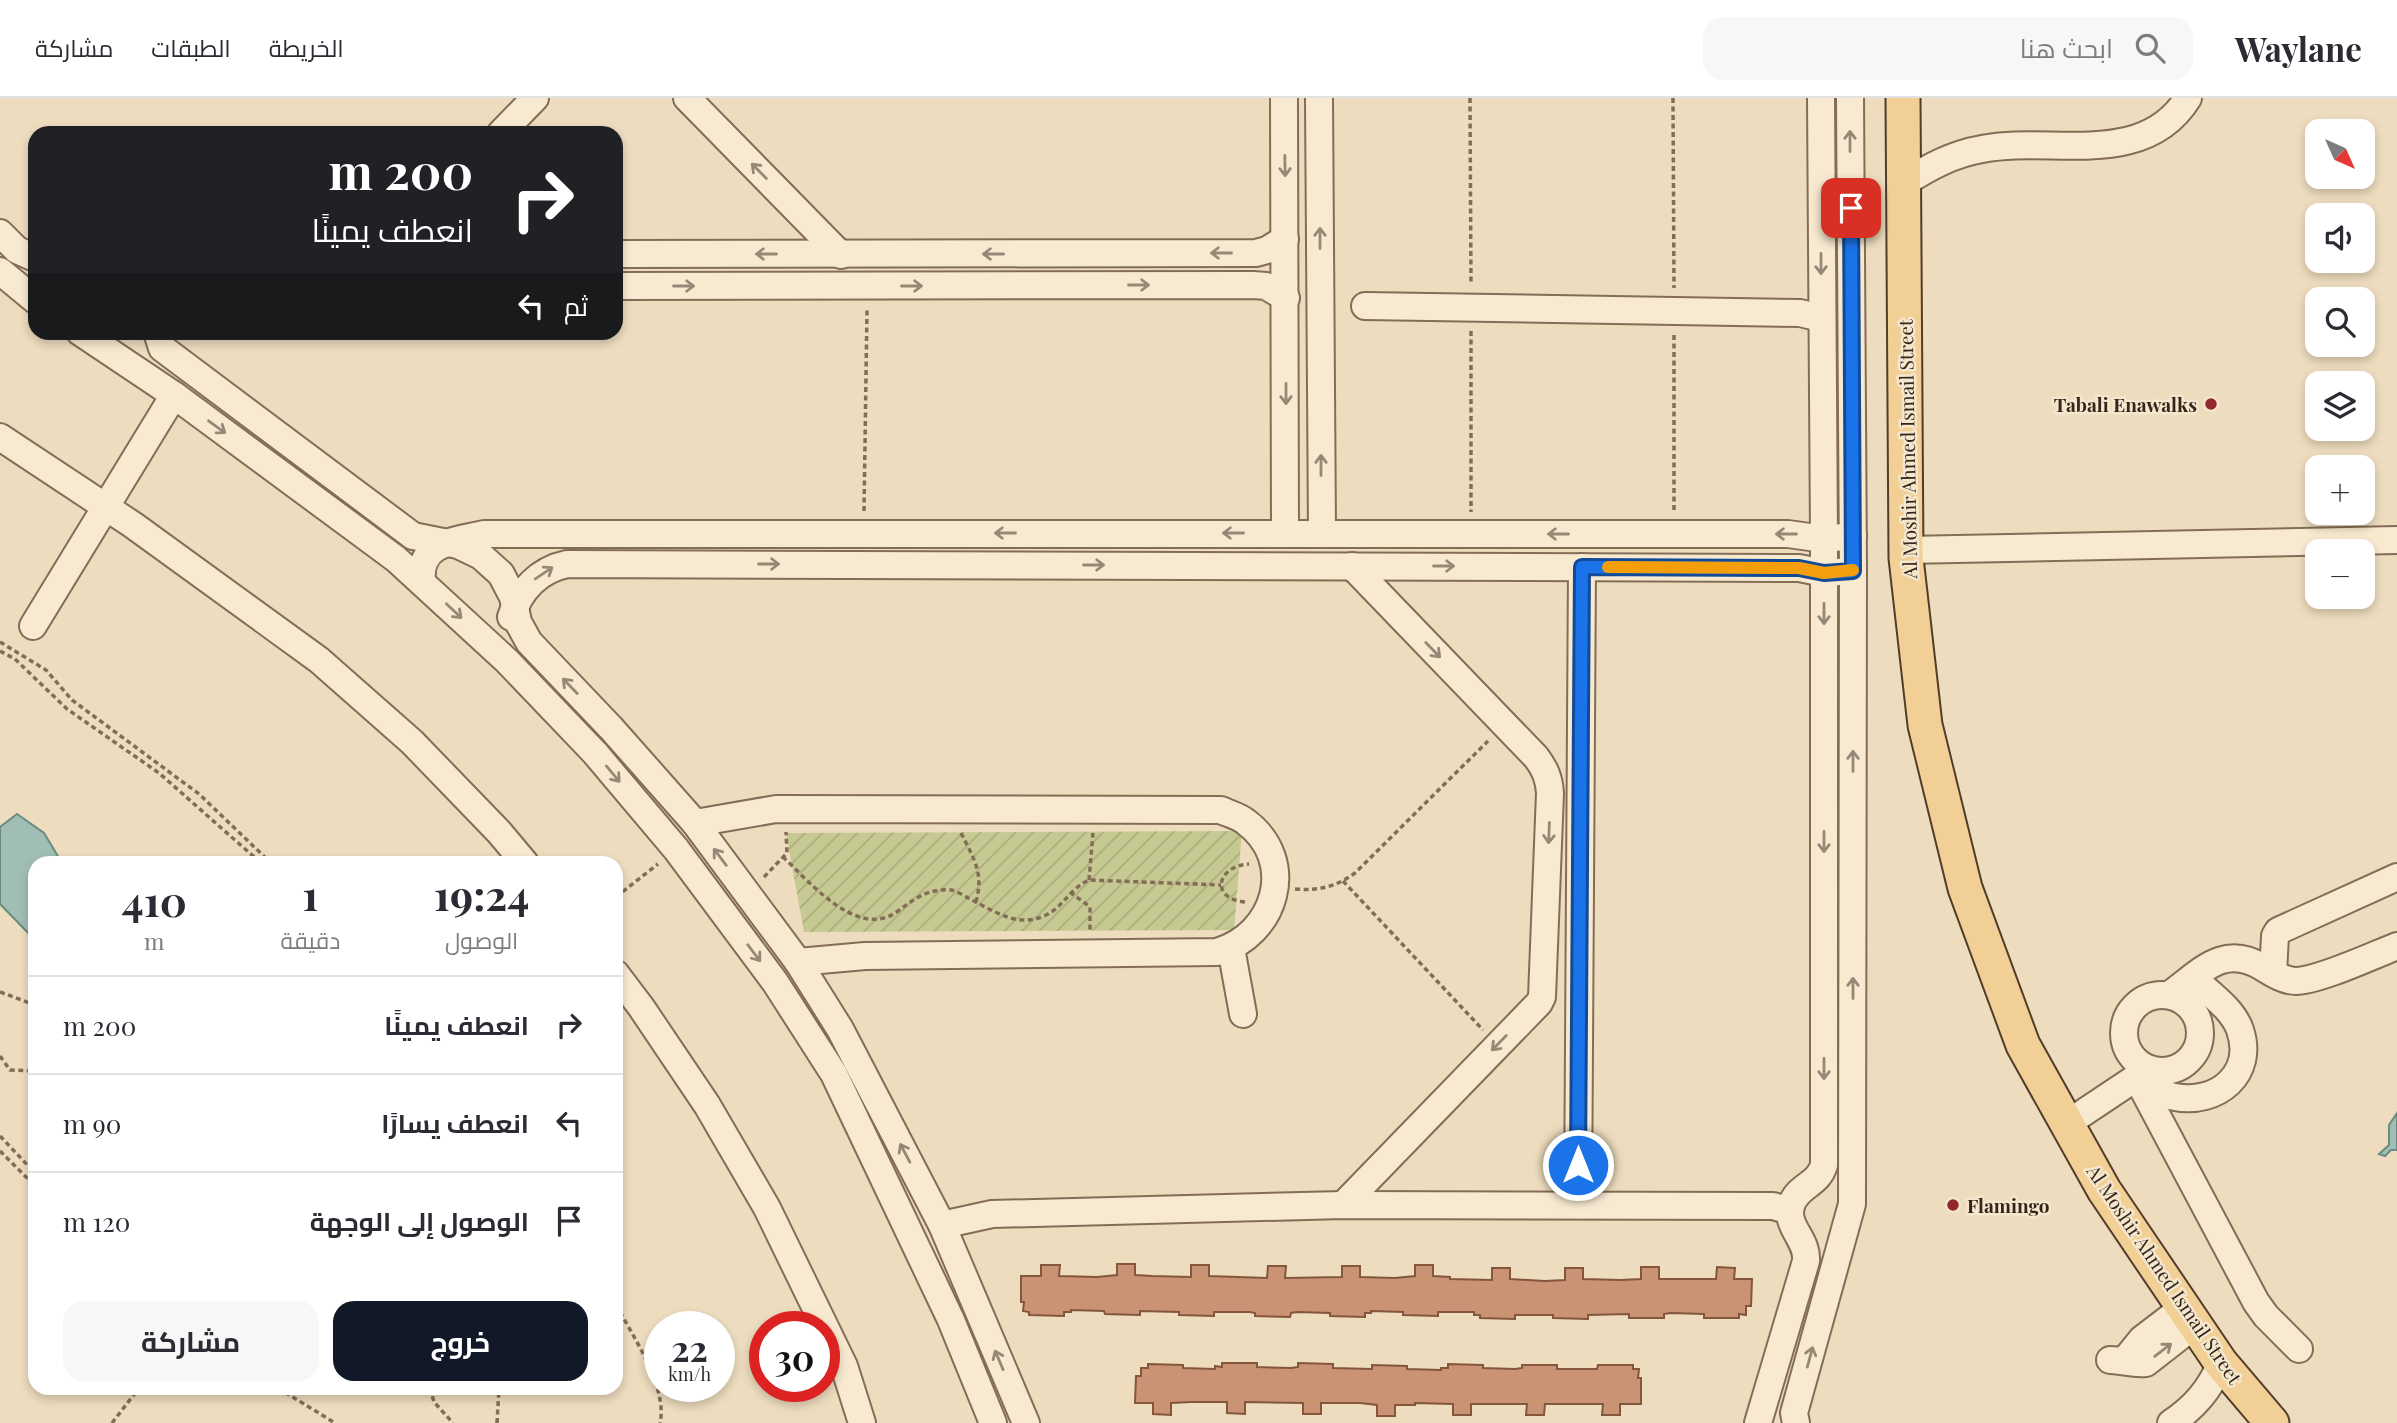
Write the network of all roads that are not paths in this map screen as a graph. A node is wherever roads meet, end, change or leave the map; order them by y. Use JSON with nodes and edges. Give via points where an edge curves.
{"nodes":[{"id":1,"x":535,"y":98,"type":"edge"},
{"id":2,"x":687,"y":98,"type":"edge"},
{"id":3,"x":1284,"y":98,"type":"edge"},
{"id":4,"x":1318,"y":98,"type":"edge"},
{"id":5,"x":1821,"y":98,"type":"edge"},
{"id":6,"x":1850,"y":98,"type":"edge"},
{"id":7,"x":1903,"y":98,"type":"edge"},
{"id":8,"x":2188,"y":98,"type":"edge"},
{"id":9,"x":508,"y":126,"type":"edge"},
{"id":10,"x":1904,"y":183,"type":"junction"},
{"id":11,"x":0,"y":233,"type":"edge"},
{"id":12,"x":1285,"y":239,"type":"junction"},
{"id":13,"x":623,"y":254,"type":"edge"},
{"id":14,"x":28,"y":255,"type":"edge"},
{"id":15,"x":841,"y":255,"type":"junction"},
{"id":16,"x":0,"y":271,"type":"edge"},
{"id":17,"x":623,"y":286,"type":"edge"},
{"id":18,"x":28,"y":294,"type":"edge"},
{"id":19,"x":1286,"y":298,"type":"junction"},
{"id":20,"x":1365,"y":306,"type":"dead end"},
{"id":21,"x":1821,"y":318,"type":"junction"},
{"id":22,"x":91,"y":340,"type":"edge"},
{"id":23,"x":148,"y":340,"type":"edge"},
{"id":24,"x":158,"y":340,"type":"edge"},
{"id":25,"x":114,"y":356,"type":"junction"},
{"id":26,"x":174,"y":395,"type":"junction"},
{"id":27,"x":0,"y":437,"type":"edge"},
{"id":28,"x":105,"y":507,"type":"junction"},
{"id":29,"x":1285,"y":533,"type":"junction"},
{"id":30,"x":1322,"y":533,"type":"junction"},
{"id":31,"x":1403,"y":534,"type":"junction"},
{"id":32,"x":1853,"y":536,"type":"junction"},
{"id":33,"x":1824,"y":539,"type":"junction"},
{"id":34,"x":2397,"y":540,"type":"edge"},
{"id":35,"x":444,"y":543,"type":"junction"},
{"id":36,"x":1906,"y":550,"type":"junction"},
{"id":37,"x":1352,"y":566,"type":"junction"},
{"id":38,"x":1401,"y":566,"type":"junction"},
{"id":39,"x":1582,"y":567,"type":"junction"},
{"id":40,"x":1853,"y":571,"type":"junction"},
{"id":41,"x":1824,"y":573,"type":"junction"},
{"id":42,"x":422,"y":581,"type":"junction"},
{"id":43,"x":514,"y":608,"type":"junction"},
{"id":44,"x":33,"y":626,"type":"dead end"},
{"id":45,"x":483,"y":638,"type":"junction"},
{"id":46,"x":695,"y":823,"type":"junction"},
{"id":47,"x":519,"y":856,"type":"edge"},
{"id":48,"x":2397,"y":877,"type":"edge"},
{"id":49,"x":2397,"y":946,"type":"edge"},
{"id":50,"x":1231,"y":948,"type":"junction"},
{"id":51,"x":798,"y":962,"type":"junction"},
{"id":52,"x":2273,"y":973,"type":"junction"},
{"id":53,"x":2193,"y":978,"type":"junction"},
{"id":54,"x":623,"y":983,"type":"edge"},
{"id":55,"x":2169,"y":995,"type":"junction"},
{"id":56,"x":1244,"y":1014,"type":"dead end"},
{"id":57,"x":2143,"y":1073,"type":"junction"},
{"id":58,"x":2068,"y":1123,"type":"junction"},
{"id":59,"x":1816,"y":1180,"type":"junction"},
{"id":60,"x":1852,"y":1188,"type":"junction"},
{"id":61,"x":1343,"y":1205,"type":"junction"},
{"id":62,"x":1578,"y":1205,"type":"junction"},
{"id":63,"x":1790,"y":1211,"type":"junction"},
{"id":64,"x":942,"y":1225,"type":"junction"},
{"id":65,"x":1845,"y":1235,"type":"junction"},
{"id":66,"x":1802,"y":1240,"type":"junction"},
{"id":67,"x":2190,"y":1315,"type":"junction"},
{"id":68,"x":2299,"y":1349,"type":"dead end"},
{"id":69,"x":2118,"y":1360,"type":"dead end"},
{"id":70,"x":2221,"y":1363,"type":"junction"},
{"id":71,"x":862,"y":1423,"type":"edge"},
{"id":72,"x":993,"y":1423,"type":"edge"},
{"id":73,"x":1026,"y":1423,"type":"edge"},
{"id":74,"x":1758,"y":1423,"type":"edge"},
{"id":75,"x":1796,"y":1423,"type":"edge"},
{"id":76,"x":2171,"y":1423,"type":"edge"},
{"id":77,"x":2272,"y":1423,"type":"edge"}],
"edges":[{"from":1,"to":9,"type":"street"},
{"from":15,"to":2,"type":"street","one_way":true},
{"from":3,"to":12,"type":"street","one_way":true},
{"from":30,"to":4,"type":"street","one_way":true},
{"from":5,"to":21,"type":"street","one_way":true},
{"from":32,"to":6,"type":"street","one_way":true},
{"from":7,"to":10,"type":"main road","name":"Al Moshir Ahmed Ismail Street"},
{"from":8,"to":10,"type":"street","via":[[2166,123],[2140,138],[2110,144],[1985,148],[1930,166]]},
{"from":10,"to":36,"type":"main road","name":"Al Moshir Ahmed Ismail Street"},
{"from":11,"to":14,"type":"street"},
{"from":12,"to":15,"type":"street","one_way":true,"via":[[1253,253]]},
{"from":12,"to":19,"type":"street"},
{"from":15,"to":13,"type":"street","one_way":true},
{"from":16,"to":18,"type":"street"},
{"from":17,"to":19,"type":"street","one_way":true,"via":[[1253,285],[1266,286]]},
{"from":19,"to":29,"type":"street","one_way":true},
{"from":20,"to":21,"type":"street","via":[[1800,313]]},
{"from":21,"to":33,"type":"street"},
{"from":22,"to":25,"type":"street"},
{"from":23,"to":25,"type":"street","via":[[141,348]]},
{"from":24,"to":35,"type":"street","via":[[162,348],[413,536]]},
{"from":25,"to":26,"type":"street"},
{"from":26,"to":28,"type":"street"},
{"from":26,"to":42,"type":"street","one_way":true},
{"from":27,"to":28,"type":"street"},
{"from":28,"to":44,"type":"street"},
{"from":28,"to":47,"type":"street","via":[[319,660],[412,742]]},
{"from":29,"to":30,"type":"street"},
{"from":29,"to":35,"type":"street","one_way":true,"via":[[484,534]]},
{"from":30,"to":31,"type":"street"},
{"from":33,"to":31,"type":"street","one_way":true,"via":[[1799,534]]},
{"from":31,"to":38,"type":"street"},
{"from":32,"to":33,"type":"street"},
{"from":32,"to":40,"type":"street"},
{"from":33,"to":41,"type":"street"},
{"from":34,"to":36,"type":"street"},
{"from":35,"to":42,"type":"street","via":[[428,554]]},
{"from":35,"to":43,"type":"street","via":[[481,556],[500,574]]},
{"from":36,"to":58,"type":"main road","name":"Al Moshir Ahmed Ismail Street","via":[[1925,725],[1965,888],[2023,1045]]},
{"from":37,"to":38,"type":"street"},
{"from":43,"to":37,"type":"street","one_way":true,"via":[[539,575],[567,564]]},
{"from":37,"to":61,"type":"street","one_way":true,"via":[[1544,768],[1550,793],[1544,990],[1539,1003]]},
{"from":38,"to":39,"type":"street","one_way":true},
{"from":39,"to":41,"type":"street","via":[[1799,568]]},
{"from":39,"to":62,"type":"street"},
{"from":40,"to":41,"type":"street"},
{"from":60,"to":40,"type":"street","one_way":true},
{"from":41,"to":59,"type":"street","one_way":true,"via":[[1824,1163]]},
{"from":42,"to":45,"type":"street","one_way":true},
{"from":43,"to":45,"type":"street","via":[[504,628]]},
{"from":46,"to":43,"type":"street","one_way":true,"via":[[528,642]]},
{"from":45,"to":72,"type":"street","one_way":true,"via":[[595,753],[676,849],[775,982],[834,1074],[951,1320]]},
{"from":46,"to":50,"type":"street","via":[[783,809],[1221,810],[1245,821],[1263,839],[1274,884],[1256,931]]},
{"from":51,"to":46,"type":"street","one_way":true},
{"from":48,"to":52,"type":"street","via":[[2278,931]]},
{"from":49,"to":52,"type":"street","via":[[2308,980],[2290,981]]},
{"from":50,"to":51,"type":"street","via":[[1217,952],[864,956]]},
{"from":50,"to":56,"type":"street"},
{"from":64,"to":51,"type":"street","one_way":true,"via":[[840,1029]]},
{"from":52,"to":53,"type":"street","via":[[2243,957],[2228,957]]},
{"from":53,"to":55,"type":"street"},
{"from":53,"to":57,"type":"street","via":[[2240,1028],[2244,1046],[2241,1065],[2232,1081],[2217,1093],[2196,1098],[2154,1090]]},
{"from":54,"to":71,"type":"street","via":[[707,1105],[767,1208],[844,1366]]},
{"from":55,"to":57,"type":"street","via":[[2144,999],[2127,1017],[2124,1043]]},
{"from":55,"to":57,"type":"street","via":[[2189,1006],[2199,1026],[2197,1048],[2182,1065]]},
{"from":57,"to":58,"type":"street"},
{"from":57,"to":68,"type":"street","via":[[2256,1302]]},
{"from":58,"to":67,"type":"main road","name":"Al Moshir Ahmed Ismail Street","via":[[2104,1190]]},
{"from":59,"to":60,"type":"street","via":[[1835,1174],[1846,1178]]},
{"from":59,"to":63,"type":"street","via":[[1796,1195]]},
{"from":60,"to":65,"type":"street"},
{"from":61,"to":62,"type":"street"},
{"from":61,"to":64,"type":"street","via":[[992,1214]]},
{"from":62,"to":63,"type":"street","via":[[1773,1206]]},
{"from":63,"to":66,"type":"street","via":[[1792,1227]]},
{"from":73,"to":64,"type":"street","one_way":true},
{"from":65,"to":66,"type":"street"},
{"from":75,"to":65,"type":"street","one_way":true,"via":[[1794,1413]]},
{"from":66,"to":74,"type":"street","via":[[1806,1261]]},
{"from":67,"to":69,"type":"street","via":[[2142,1339]]},
{"from":67,"to":70,"type":"main road","name":"Al Moshir Ahmed Ismail Street"},
{"from":70,"to":76,"type":"street","via":[[2195,1405]]},
{"from":70,"to":77,"type":"main road","name":"Al Moshir Ahmed Ismail Street"}]}
